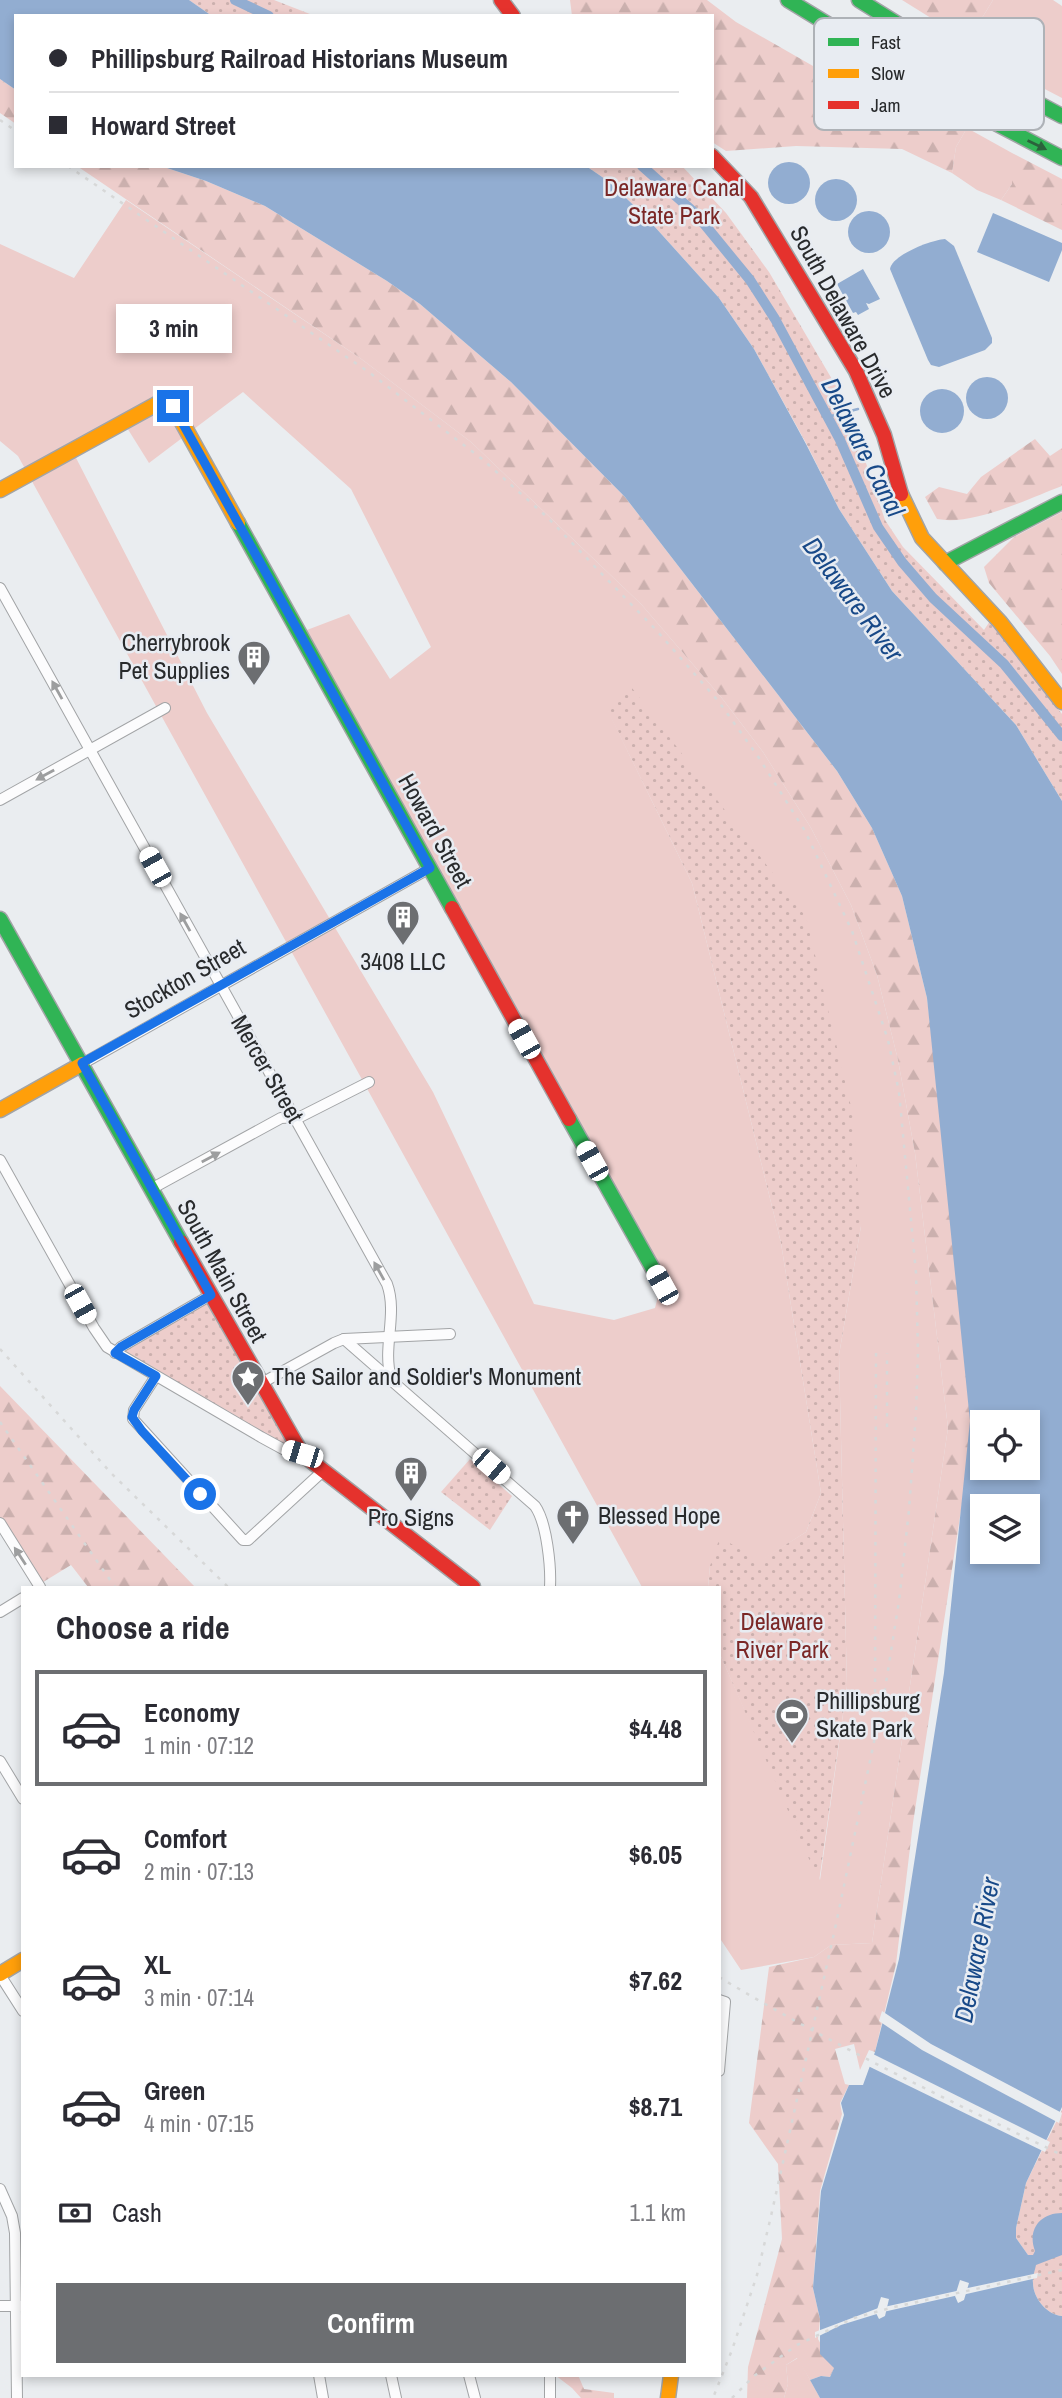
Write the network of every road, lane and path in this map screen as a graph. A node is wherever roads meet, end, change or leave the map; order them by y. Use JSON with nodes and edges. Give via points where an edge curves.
{"nodes":[{"id":1,"x":788,"y":0,"type":"edge"},
{"id":2,"x":859,"y":0,"type":"edge"},
{"id":3,"x":817,"y":18,"type":"edge"},
{"id":4,"x":888,"y":18,"type":"edge"},
{"id":5,"x":1044,"y":106,"type":"edge"},
{"id":6,"x":1062,"y":116,"type":"edge"},
{"id":7,"x":1007,"y":130,"type":"edge"},
{"id":8,"x":714,"y":158,"type":"edge"},
{"id":9,"x":1062,"y":158,"type":"edge"},
{"id":10,"x":0,"y":490,"type":"edge"},
{"id":11,"x":1062,"y":502,"type":"edge"},
{"id":12,"x":945,"y":563,"type":"junction"},
{"id":13,"x":0,"y":588,"type":"edge"},
{"id":14,"x":1062,"y":702,"type":"edge"},
{"id":15,"x":165,"y":708,"type":"dead end"},
{"id":16,"x":90,"y":750,"type":"junction"},
{"id":17,"x":0,"y":800,"type":"edge"},
{"id":18,"x":430,"y":868,"type":"junction"},
{"id":19,"x":0,"y":919,"type":"edge"},
{"id":20,"x":219,"y":985,"type":"junction"},
{"id":21,"x":82,"y":1063,"type":"junction"},
{"id":22,"x":369,"y":1082,"type":"dead end"},
{"id":23,"x":0,"y":1110,"type":"edge"},
{"id":24,"x":295,"y":1118,"type":"junction"},
{"id":25,"x":0,"y":1160,"type":"edge"},
{"id":26,"x":151,"y":1189,"type":"junction"},
{"id":27,"x":662,"y":1285,"type":"dead end"},
{"id":28,"x":211,"y":1295,"type":"junction"},
{"id":29,"x":450,"y":1334,"type":"dead end"},
{"id":30,"x":389,"y":1336,"type":"junction"},
{"id":31,"x":344,"y":1339,"type":"junction"},
{"id":32,"x":115,"y":1353,"type":"junction"},
{"id":33,"x":156,"y":1376,"type":"junction"},
{"id":34,"x":391,"y":1378,"type":"junction"},
{"id":35,"x":260,"y":1384,"type":"junction"},
{"id":36,"x":302,"y":1454,"type":"junction"},
{"id":37,"x":323,"y":1471,"type":"junction"},
{"id":38,"x":0,"y":1523,"type":"edge"},
{"id":39,"x":39,"y":1586,"type":"edge"},
{"id":40,"x":472,"y":1586,"type":"edge"},
{"id":41,"x":550,"y":1586,"type":"edge"},
{"id":42,"x":21,"y":1599,"type":"edge"},
{"id":43,"x":0,"y":1612,"type":"edge"},
{"id":44,"x":0,"y":1762,"type":"edge"},
{"id":45,"x":21,"y":1795,"type":"edge"},
{"id":46,"x":21,"y":1961,"type":"edge"},
{"id":47,"x":0,"y":1974,"type":"edge"},
{"id":48,"x":722,"y":2001,"type":"edge"},
{"id":49,"x":21,"y":2008,"type":"edge"},
{"id":50,"x":721,"y":2030,"type":"edge"},
{"id":51,"x":0,"y":2189,"type":"edge"},
{"id":52,"x":0,"y":2306,"type":"edge"},
{"id":53,"x":19,"y":2306,"type":"edge"},
{"id":54,"x":318,"y":2377,"type":"edge"},
{"id":55,"x":391,"y":2377,"type":"edge"},
{"id":56,"x":470,"y":2377,"type":"edge"},
{"id":57,"x":550,"y":2377,"type":"edge"},
{"id":58,"x":671,"y":2377,"type":"edge"},
{"id":59,"x":17,"y":2398,"type":"edge"},
{"id":60,"x":323,"y":2398,"type":"edge"},
{"id":61,"x":396,"y":2398,"type":"edge"},
{"id":62,"x":475,"y":2398,"type":"edge"},
{"id":63,"x":550,"y":2398,"type":"edge"},
{"id":64,"x":668,"y":2398,"type":"edge"}],
"edges":[{"from":1,"to":3,"type":"main road","one_way":true},
{"from":2,"to":4,"type":"main road"},
{"from":5,"to":6,"type":"main road"},
{"from":7,"to":9,"type":"main road","one_way":true},
{"from":8,"to":12,"type":"main road","name":"South Delaware Drive","via":[[751,197],[843,346],[882,430],[909,515]]},
{"from":10,"to":18,"type":"main road","name":"Howard Street","via":[[167,401]]},
{"from":11,"to":12,"type":"main road"},
{"from":12,"to":14,"type":"main road","name":"South Delaware Drive","via":[[993,613]]},
{"from":16,"to":13,"type":"street","name":"Mercer Street","one_way":true},
{"from":15,"to":16,"type":"street"},
{"from":16,"to":17,"type":"street","one_way":true},
{"from":20,"to":16,"type":"street","name":"Mercer Street","one_way":true},
{"from":18,"to":20,"type":"street","name":"Stockton Street"},
{"from":18,"to":27,"type":"main road","name":"Howard Street"},
{"from":19,"to":21,"type":"main road","name":"South Main Street"},
{"from":20,"to":21,"type":"street","name":"Stockton Street"},
{"from":20,"to":24,"type":"street","name":"Mercer Street"},
{"from":21,"to":23,"type":"main road","name":"Stockton Street"},
{"from":21,"to":26,"type":"main road","name":"South Main Street"},
{"from":22,"to":24,"type":"street"},
{"from":26,"to":24,"type":"street","one_way":true,"via":[[281,1118]]},
{"from":30,"to":24,"type":"street","name":"Mercer Street","one_way":true,"via":[[387,1284]]},
{"from":25,"to":32,"type":"street","via":[[94,1328]]},
{"from":26,"to":28,"type":"main road","name":"South Main Street"},
{"from":28,"to":32,"type":"street"},
{"from":28,"to":35,"type":"main road","name":"South Main Street"},
{"from":29,"to":30,"type":"street"},
{"from":30,"to":31,"type":"street"},
{"from":30,"to":34,"type":"street","name":"Mercer Street"},
{"from":31,"to":34,"type":"street"},
{"from":31,"to":35,"type":"street"},
{"from":32,"to":33,"type":"street"},
{"from":33,"to":36,"type":"street","via":[[283,1449]]},
{"from":33,"to":37,"type":"street","via":[[133,1419],[243,1540]]},
{"from":34,"to":41,"type":"street","via":[[535,1506],[541,1517]]},
{"from":35,"to":36,"type":"main road","name":"South Main Street"},
{"from":36,"to":37,"type":"main road","name":"South Main Street"},
{"from":37,"to":40,"type":"main road","name":"South Main Street"},
{"from":39,"to":38,"type":"street","one_way":true},
{"from":42,"to":43,"type":"street"},
{"from":44,"to":45,"type":"street"},
{"from":46,"to":47,"type":"main road"},
{"from":47,"to":49,"type":"street"},
{"from":48,"to":50,"type":"street"},
{"from":51,"to":53,"type":"street","via":[[14,2224]]},
{"from":52,"to":53,"type":"street"},
{"from":53,"to":59,"type":"street"},
{"from":54,"to":60,"type":"street"},
{"from":55,"to":61,"type":"street"},
{"from":56,"to":62,"type":"street"},
{"from":57,"to":63,"type":"street"},
{"from":58,"to":64,"type":"main road"}]}
